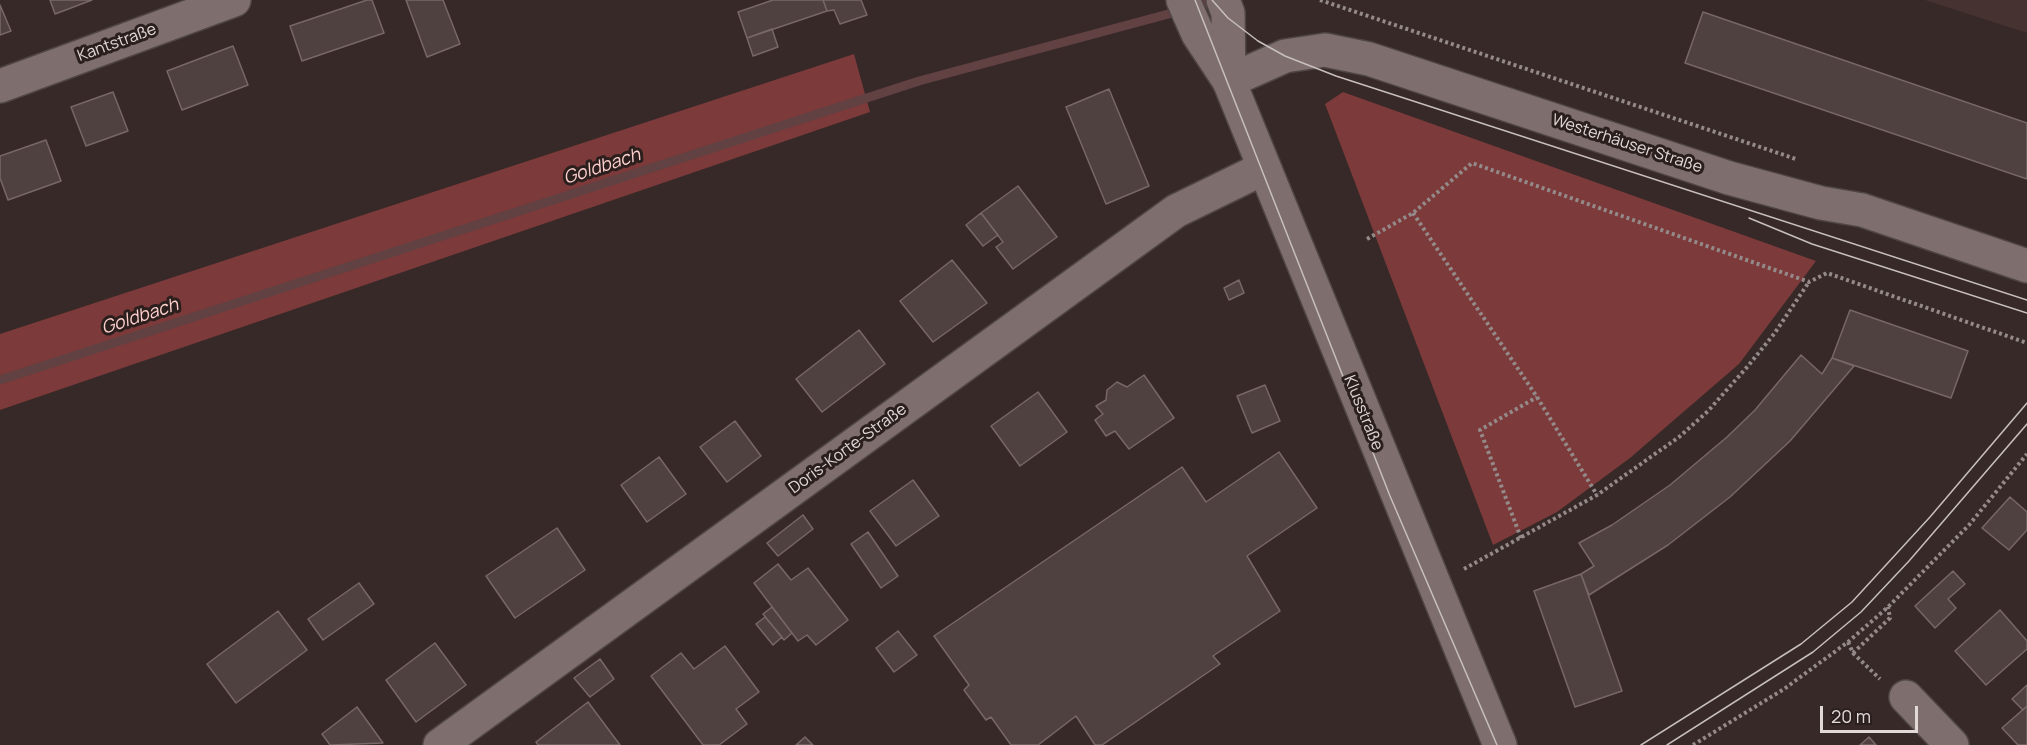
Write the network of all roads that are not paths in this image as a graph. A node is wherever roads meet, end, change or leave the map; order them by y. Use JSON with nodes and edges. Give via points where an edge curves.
{"nodes":[{"id":1,"x":234,"y":0,"type":"edge"},
{"id":2,"x":1226,"y":6,"type":"edge"},
{"id":3,"x":1188,"y":13,"type":"edge"},
{"id":4,"x":1229,"y":81,"type":"junction"},
{"id":5,"x":0,"y":86,"type":"edge"},
{"id":6,"x":1264,"y":168,"type":"junction"},
{"id":7,"x":2027,"y":266,"type":"edge"},
{"id":8,"x":1906,"y":697,"type":"dead end"},
{"id":9,"x":440,"y":745,"type":"edge"},
{"id":10,"x":1500,"y":745,"type":"edge"},
{"id":11,"x":1952,"y":745,"type":"edge"}],
"edges":[{"from":1,"to":5,"type":"street","name":"Kantstraße"},
{"from":2,"to":4,"type":"street"},
{"from":3,"to":4,"type":"street"},
{"from":4,"to":6,"type":"street","name":"Klusstraße"},
{"from":4,"to":7,"type":"street","name":"Westerhäuser Straße","via":[[1285,56],[1325,50],[1369,58],[1740,181],[1863,210]]},
{"from":6,"to":9,"type":"street","name":"Doris-Korte-Straße","via":[[1176,211]]},
{"from":6,"to":10,"type":"street","name":"Klusstraße"},
{"from":8,"to":11,"type":"street"}]}
